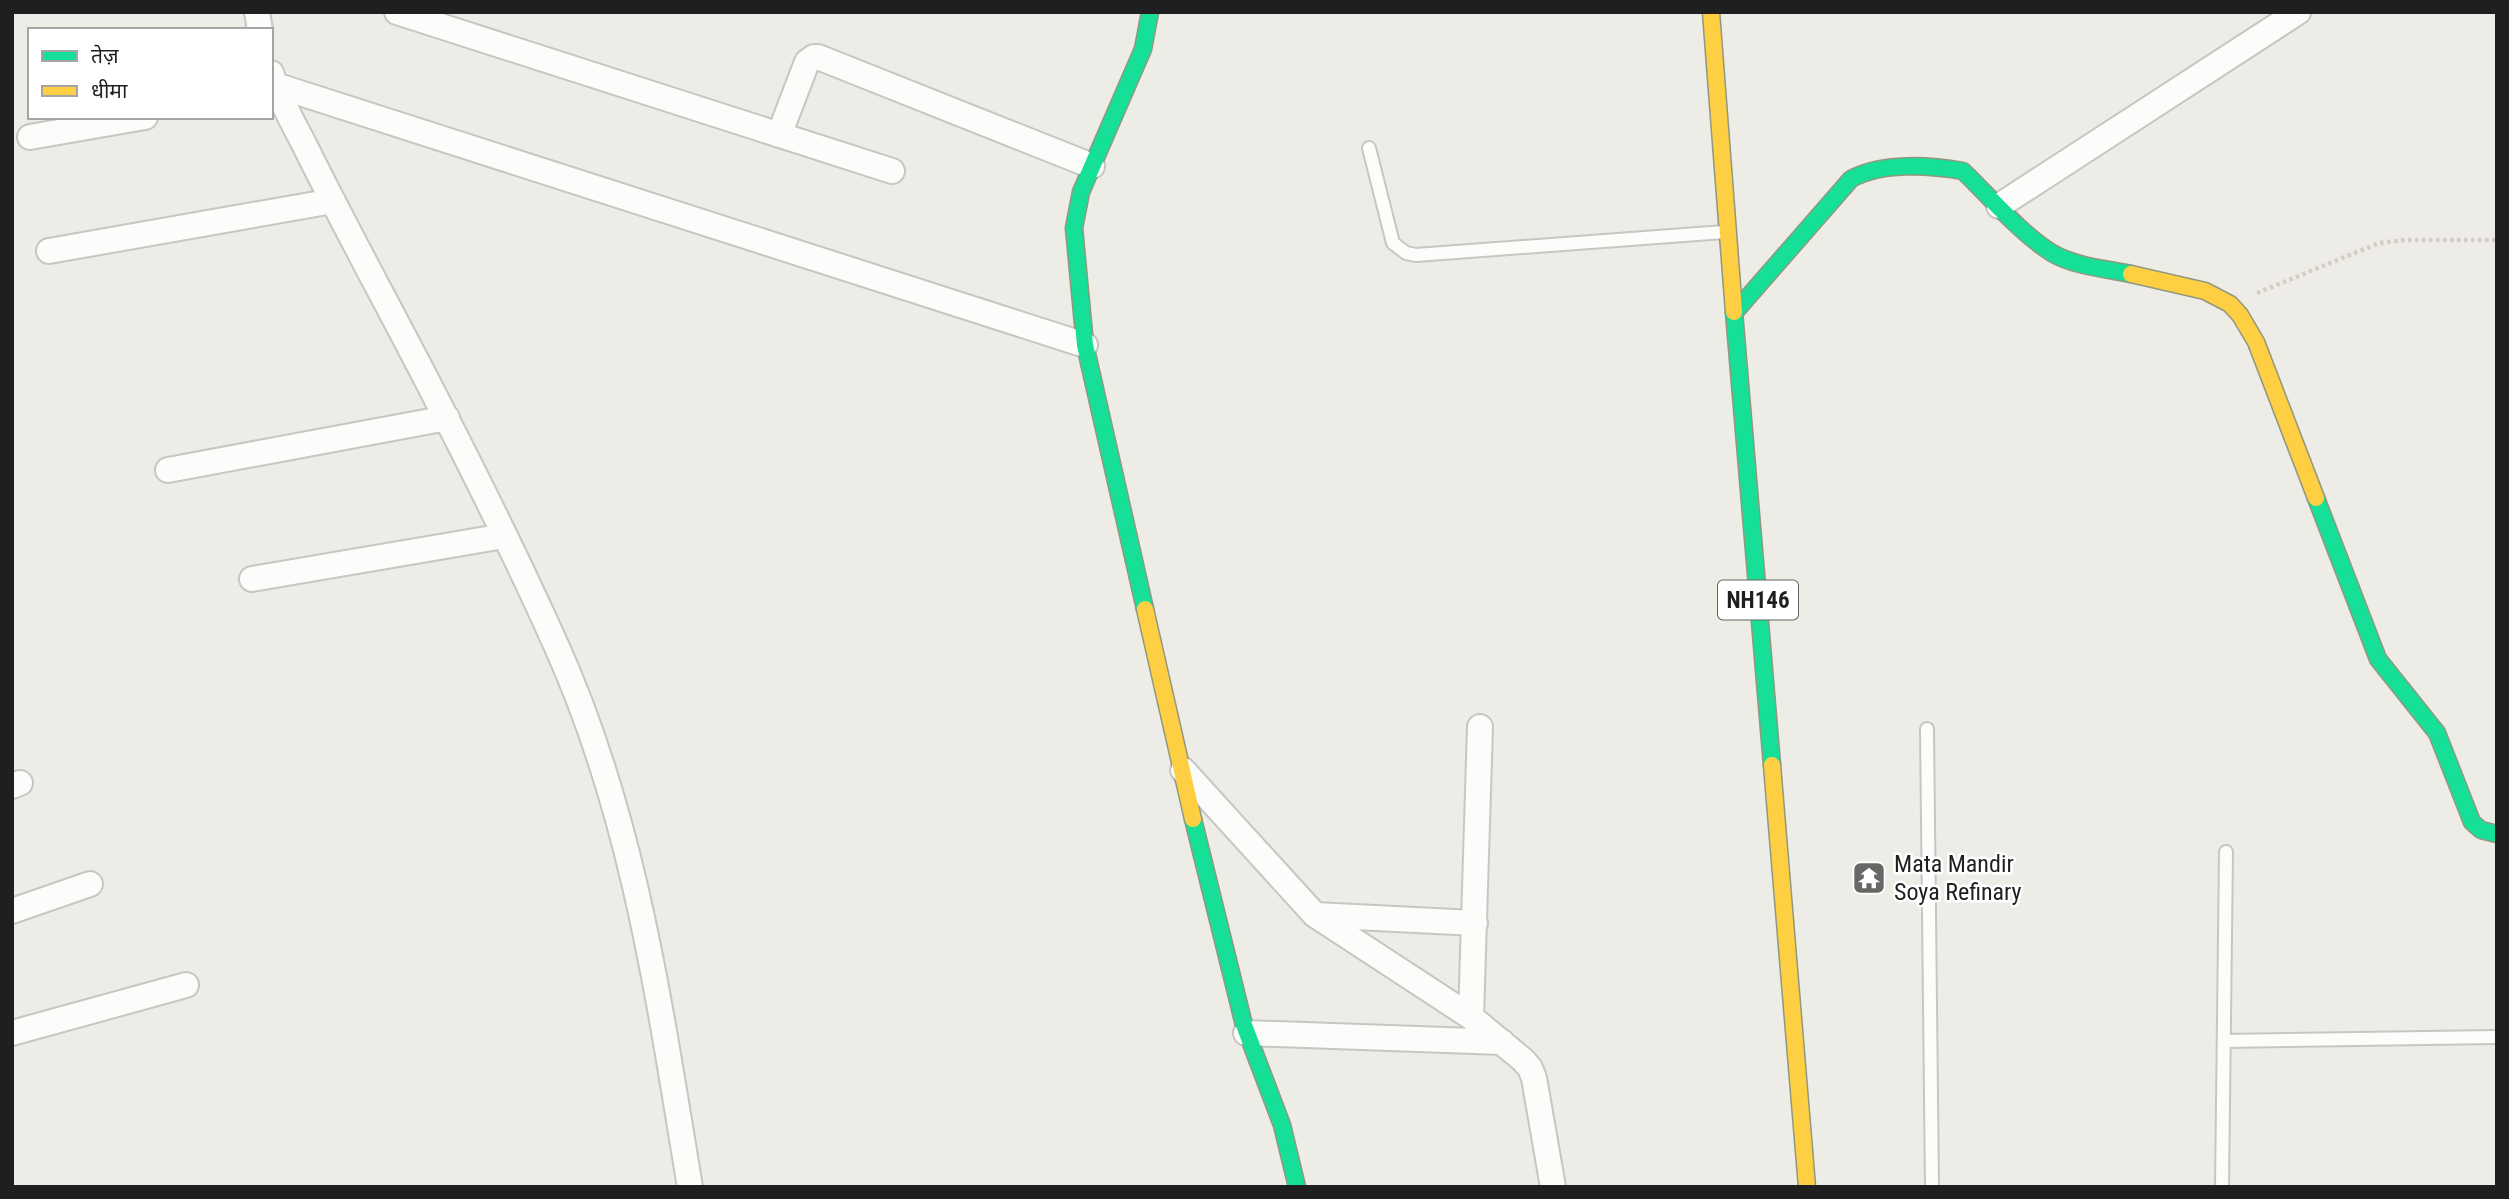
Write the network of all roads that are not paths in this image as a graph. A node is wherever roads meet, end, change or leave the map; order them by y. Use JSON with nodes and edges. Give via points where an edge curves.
{"nodes":[{"id":1,"x":397,"y":12,"type":"edge"},
{"id":2,"x":1150,"y":12,"type":"edge"},
{"id":3,"x":1711,"y":12,"type":"edge"},
{"id":4,"x":2298,"y":12,"type":"edge"},
{"id":5,"x":274,"y":87,"type":"edge"},
{"id":6,"x":134,"y":119,"type":"edge"},
{"id":7,"x":779,"y":135,"type":"junction"},
{"id":8,"x":30,"y":137,"type":"dead end"},
{"id":9,"x":1369,"y":148,"type":"dead end"},
{"id":10,"x":1093,"y":166,"type":"junction"},
{"id":11,"x":892,"y":171,"type":"dead end"},
{"id":12,"x":333,"y":201,"type":"junction"},
{"id":13,"x":1999,"y":206,"type":"junction"},
{"id":14,"x":1728,"y":232,"type":"junction"},
{"id":15,"x":49,"y":251,"type":"dead end"},
{"id":16,"x":1734,"y":313,"type":"junction"},
{"id":17,"x":1085,"y":345,"type":"junction"},
{"id":18,"x":447,"y":418,"type":"junction"},
{"id":19,"x":168,"y":470,"type":"dead end"},
{"id":20,"x":504,"y":536,"type":"junction"},
{"id":21,"x":252,"y":579,"type":"dead end"},
{"id":22,"x":1480,"y":727,"type":"dead end"},
{"id":23,"x":1927,"y":729,"type":"dead end"},
{"id":24,"x":1180,"y":767,"type":"junction"},
{"id":25,"x":2497,"y":834,"type":"edge"},
{"id":26,"x":2226,"y":852,"type":"dead end"},
{"id":27,"x":90,"y":884,"type":"dead end"},
{"id":28,"x":12,"y":911,"type":"edge"},
{"id":29,"x":1315,"y":915,"type":"junction"},
{"id":30,"x":1475,"y":923,"type":"junction"},
{"id":31,"x":186,"y":985,"type":"dead end"},
{"id":32,"x":1471,"y":1017,"type":"junction"},
{"id":33,"x":1246,"y":1033,"type":"junction"},
{"id":34,"x":12,"y":1034,"type":"edge"},
{"id":35,"x":2497,"y":1037,"type":"edge"},
{"id":36,"x":2224,"y":1041,"type":"junction"},
{"id":37,"x":1502,"y":1042,"type":"junction"},
{"id":38,"x":690,"y":1187,"type":"edge"},
{"id":39,"x":1297,"y":1187,"type":"edge"},
{"id":40,"x":1553,"y":1187,"type":"edge"},
{"id":41,"x":1807,"y":1187,"type":"edge"},
{"id":42,"x":1932,"y":1187,"type":"edge"},
{"id":43,"x":2222,"y":1187,"type":"edge"}],
"edges":[{"from":1,"to":7,"type":"street"},
{"from":2,"to":10,"type":"main road","via":[[1143,49]]},
{"from":3,"to":14,"type":"main road","number":"NH146"},
{"from":4,"to":13,"type":"street"},
{"from":5,"to":12,"type":"street"},
{"from":5,"to":17,"type":"street"},
{"from":6,"to":8,"type":"street"},
{"from":7,"to":10,"type":"street","via":[[807,62],[818,57]]},
{"from":7,"to":11,"type":"street"},
{"from":9,"to":14,"type":"lane","via":[[1393,243],[1416,255]]},
{"from":10,"to":17,"type":"main road","via":[[1078,201],[1074,228]]},
{"from":12,"to":15,"type":"street"},
{"from":12,"to":18,"type":"street"},
{"from":13,"to":16,"type":"main road","via":[[1967,173],[1958,170],[1863,172],[1851,179]]},
{"from":13,"to":25,"type":"main road","via":[[2054,254],[2204,291],[2230,304],[2240,315],[2256,342],[2378,659],[2437,733],[2472,822]]},
{"from":14,"to":16,"type":"main road","number":"NH146"},
{"from":16,"to":41,"type":"main road","number":"NH146"},
{"from":17,"to":24,"type":"main road"},
{"from":18,"to":19,"type":"street"},
{"from":18,"to":20,"type":"street"},
{"from":20,"to":21,"type":"street"},
{"from":20,"to":38,"type":"street","via":[[578,696],[618,813],[649,942]]},
{"from":22,"to":30,"type":"street"},
{"from":23,"to":42,"type":"lane"},
{"from":24,"to":29,"type":"street"},
{"from":24,"to":33,"type":"main road"},
{"from":26,"to":36,"type":"lane"},
{"from":27,"to":28,"type":"street"},
{"from":29,"to":30,"type":"street"},
{"from":29,"to":32,"type":"street"},
{"from":30,"to":32,"type":"street"},
{"from":31,"to":34,"type":"street"},
{"from":32,"to":37,"type":"street"},
{"from":33,"to":37,"type":"street"},
{"from":33,"to":39,"type":"main road","via":[[1282,1125]]},
{"from":35,"to":36,"type":"lane"},
{"from":36,"to":43,"type":"lane"},
{"from":37,"to":40,"type":"street","via":[[1532,1072]]}]}
